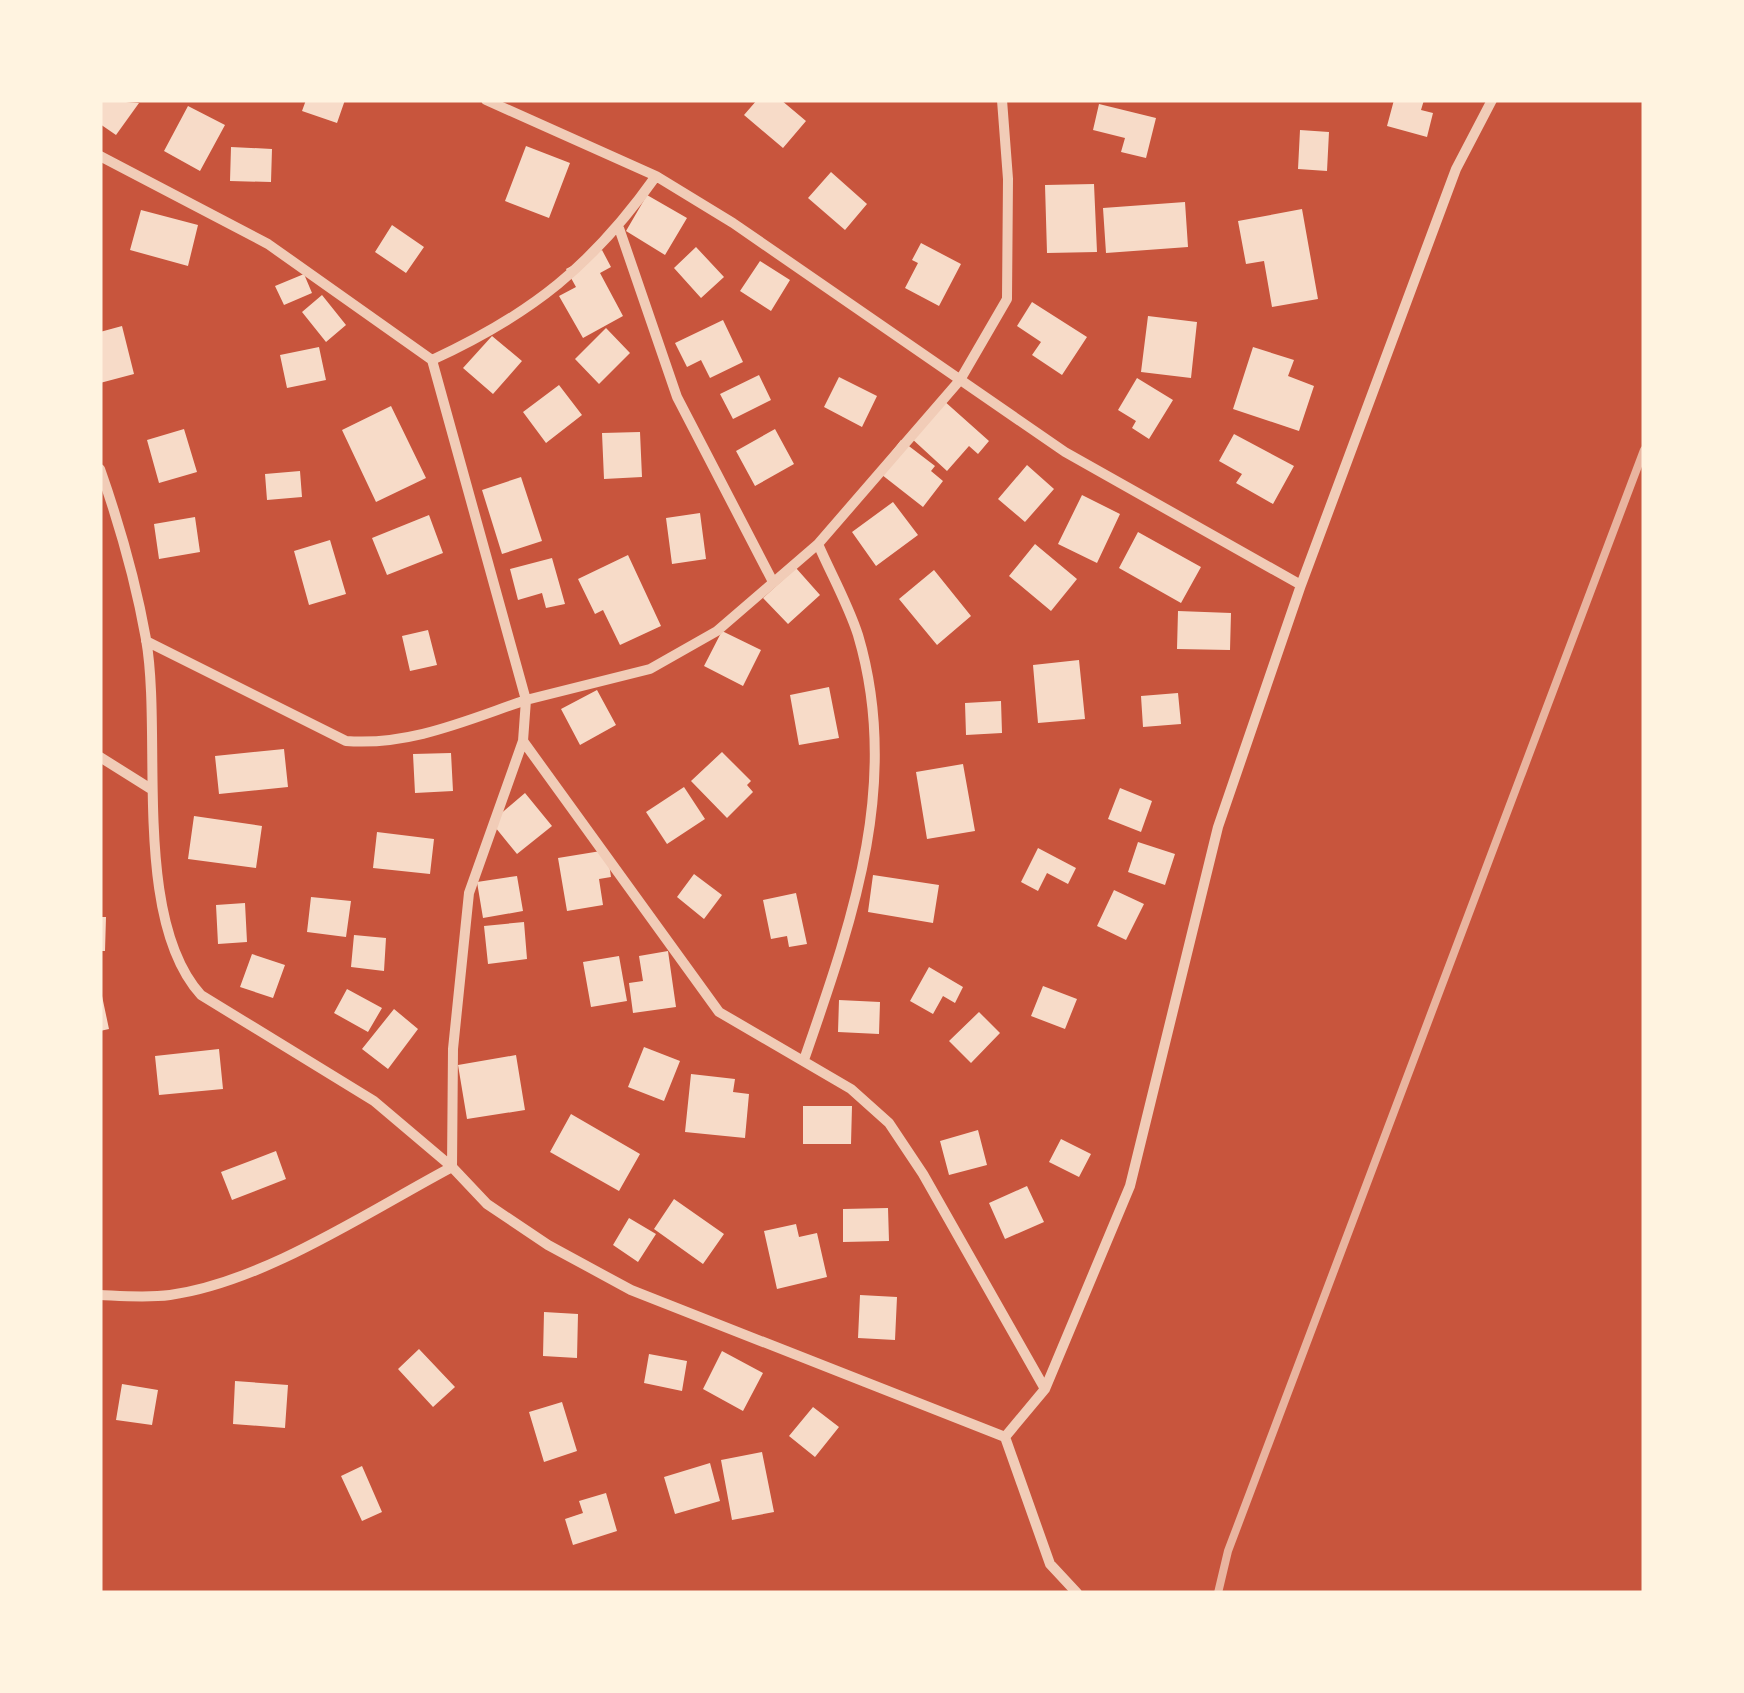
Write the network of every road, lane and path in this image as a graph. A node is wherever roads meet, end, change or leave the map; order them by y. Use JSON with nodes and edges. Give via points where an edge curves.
{"nodes":[{"id":1,"x":486,"y":100,"type":"edge"},
{"id":2,"x":1002,"y":100,"type":"edge"},
{"id":3,"x":1492,"y":100,"type":"edge"},
{"id":4,"x":100,"y":156,"type":"edge"},
{"id":5,"x":656,"y":176,"type":"junction"},
{"id":6,"x":619,"y":228,"type":"junction"},
{"id":7,"x":432,"y":360,"type":"junction"},
{"id":8,"x":960,"y":380,"type":"junction"},
{"id":9,"x":100,"y":469,"type":"edge"},
{"id":10,"x":818,"y":544,"type":"junction"},
{"id":11,"x":772,"y":580,"type":"junction"},
{"id":12,"x":1302,"y":585,"type":"junction"},
{"id":13,"x":146,"y":641,"type":"junction"},
{"id":14,"x":526,"y":700,"type":"junction"},
{"id":15,"x":523,"y":741,"type":"junction"},
{"id":16,"x":100,"y":757,"type":"edge"},
{"id":17,"x":151,"y":790,"type":"junction"},
{"id":18,"x":804,"y":1060,"type":"junction"},
{"id":19,"x":452,"y":1167,"type":"junction"},
{"id":20,"x":100,"y":1294,"type":"edge"},
{"id":21,"x":1045,"y":1389,"type":"junction"},
{"id":22,"x":1005,"y":1437,"type":"junction"},
{"id":23,"x":1077,"y":1593,"type":"edge"}],
"edges":[{"from":1,"to":5,"type":"street"},
{"from":2,"to":8,"type":"street","via":[[1006,299]]},
{"from":3,"to":12,"type":"street","via":[[1456,168]]},
{"from":4,"to":7,"type":"street","via":[[268,244]]},
{"from":5,"to":6,"type":"street"},
{"from":5,"to":8,"type":"street"},
{"from":6,"to":7,"type":"street","via":[[532,308]]},
{"from":6,"to":11,"type":"street","via":[[677,397]]},
{"from":7,"to":14,"type":"street"},
{"from":8,"to":10,"type":"street"},
{"from":8,"to":12,"type":"street","via":[[1066,452]]},
{"from":9,"to":13,"type":"street"},
{"from":10,"to":11,"type":"street"},
{"from":10,"to":18,"type":"street","via":[[857,634],[878,758],[861,881]]},
{"from":11,"to":14,"type":"street","via":[[717,631],[650,669]]},
{"from":12,"to":21,"type":"street","via":[[1218,827],[1130,1186]]},
{"from":13,"to":14,"type":"street","via":[[346,741],[416,737]]},
{"from":13,"to":17,"type":"street"},
{"from":14,"to":15,"type":"street"},
{"from":15,"to":18,"type":"street","via":[[720,1012]]},
{"from":15,"to":19,"type":"street","via":[[468,892],[453,1049]]},
{"from":16,"to":17,"type":"street"},
{"from":17,"to":19,"type":"street","via":[[172,948],[183,976],[201,995],[374,1102]]},
{"from":18,"to":21,"type":"street","via":[[862,1097],[888,1123]]},
{"from":19,"to":20,"type":"street","via":[[284,1256],[213,1284],[170,1295]]},
{"from":19,"to":22,"type":"street","via":[[487,1204],[630,1290]]},
{"from":21,"to":22,"type":"street"},
{"from":22,"to":23,"type":"street","via":[[1050,1564]]}]}
